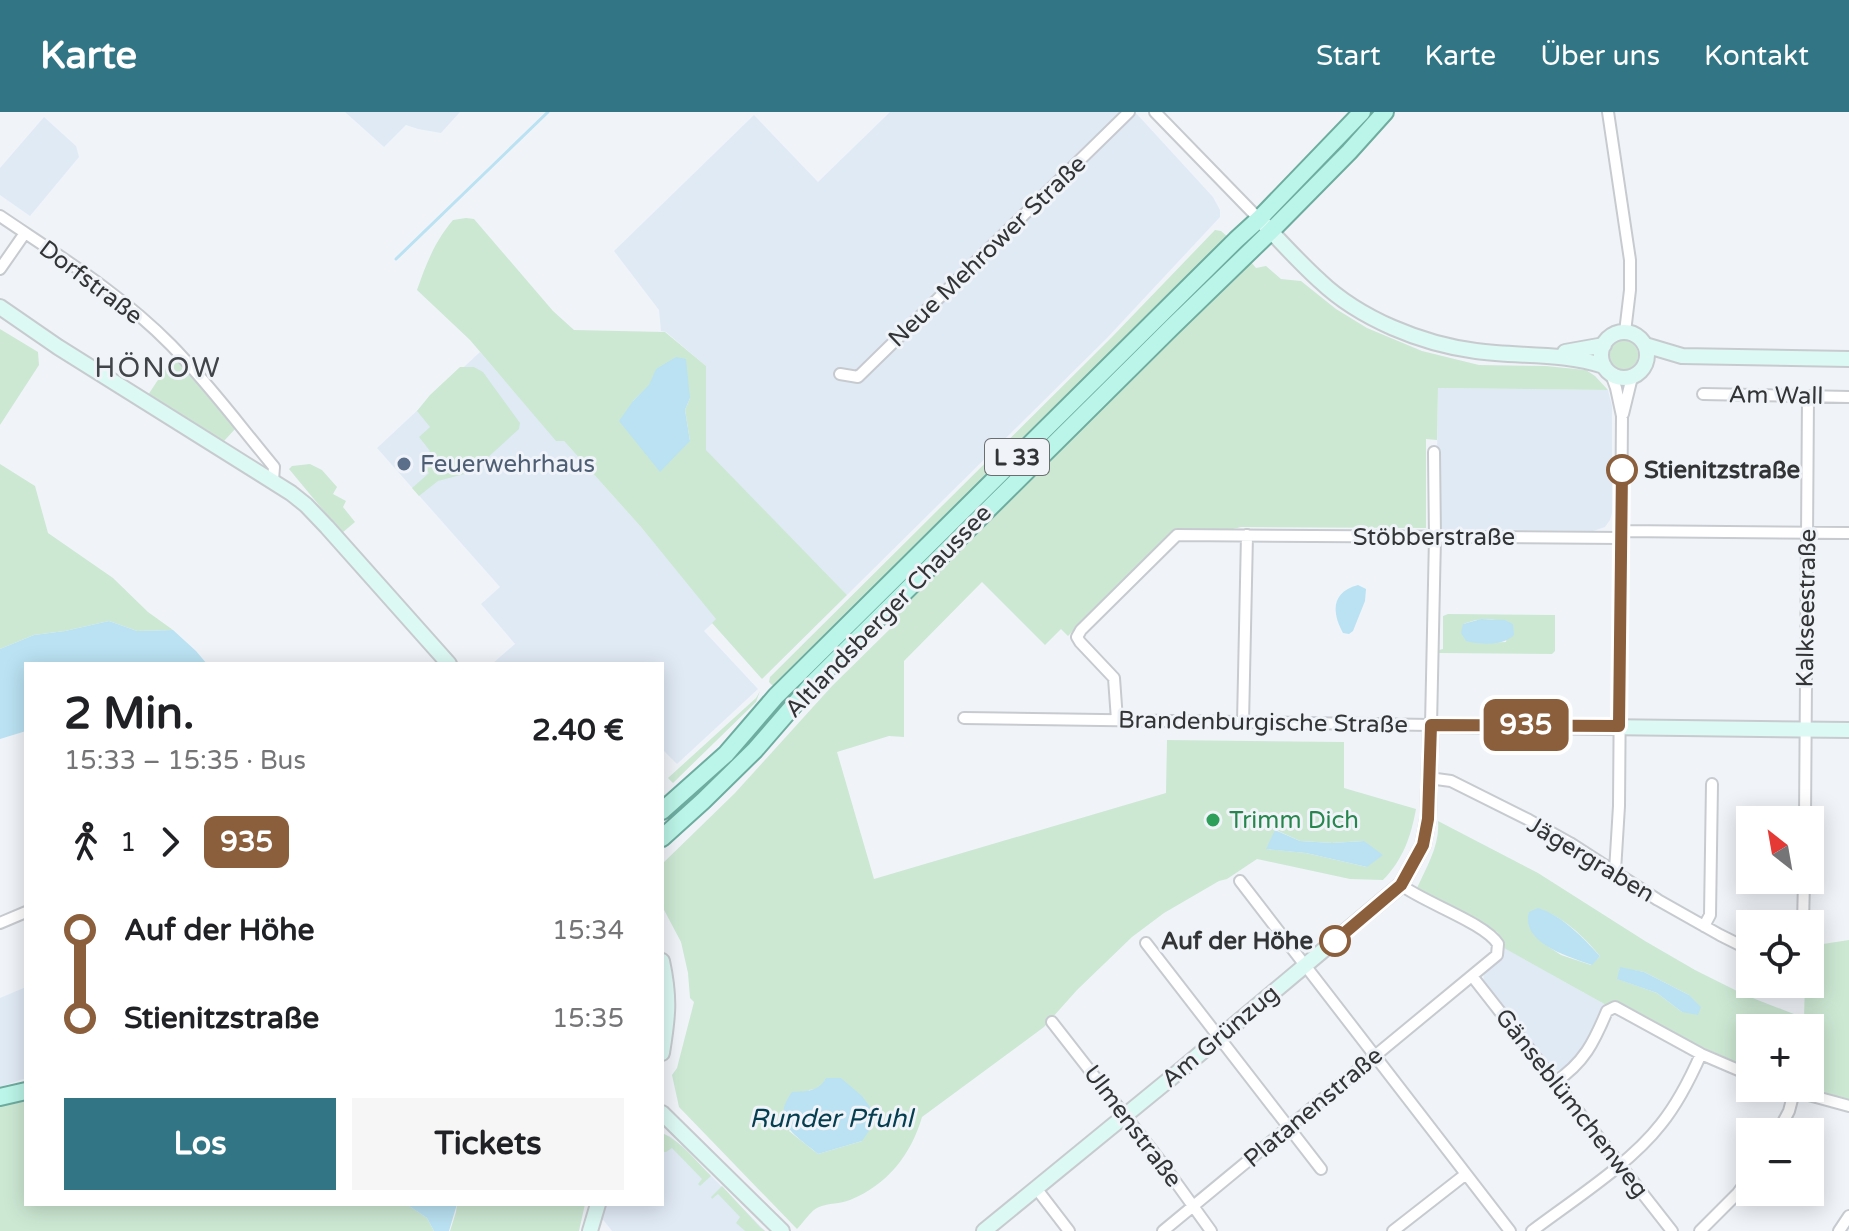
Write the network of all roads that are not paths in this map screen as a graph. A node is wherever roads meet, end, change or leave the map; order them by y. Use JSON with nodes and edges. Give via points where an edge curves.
{"nodes":[{"id":1,"x":1129,"y":112,"type":"edge"},
{"id":2,"x":1155,"y":112,"type":"edge"},
{"id":3,"x":1362,"y":112,"type":"edge"},
{"id":4,"x":1385,"y":112,"type":"edge"},
{"id":5,"x":1608,"y":112,"type":"edge"},
{"id":6,"x":0,"y":216,"type":"edge"},
{"id":7,"x":1265,"y":225,"type":"junction"},
{"id":8,"x":25,"y":233,"type":"junction"},
{"id":9,"x":0,"y":269,"type":"edge"},
{"id":10,"x":0,"y":307,"type":"edge"},
{"id":11,"x":1625,"y":332,"type":"junction"},
{"id":12,"x":1604,"y":345,"type":"junction"},
{"id":13,"x":1645,"y":345,"type":"junction"},
{"id":14,"x":1544,"y":354,"type":"junction"},
{"id":15,"x":1682,"y":356,"type":"junction"},
{"id":16,"x":1849,"y":359,"type":"edge"},
{"id":17,"x":1645,"y":365,"type":"junction"},
{"id":18,"x":1608,"y":370,"type":"junction"},
{"id":19,"x":840,"y":374,"type":"dead end"},
{"id":20,"x":1632,"y":377,"type":"junction"},
{"id":21,"x":1703,"y":394,"type":"dead end"},
{"id":22,"x":1808,"y":396,"type":"junction"},
{"id":23,"x":1849,"y":397,"type":"edge"},
{"id":24,"x":1622,"y":416,"type":"junction"},
{"id":25,"x":1434,"y":452,"type":"dead end"},
{"id":26,"x":273,"y":480,"type":"junction"},
{"id":27,"x":1807,"y":533,"type":"junction"},
{"id":28,"x":1849,"y":533,"type":"edge"},
{"id":29,"x":1621,"y":534,"type":"junction"},
{"id":30,"x":1247,"y":535,"type":"junction"},
{"id":31,"x":1435,"y":537,"type":"junction"},
{"id":32,"x":447,"y":662,"type":"edge"},
{"id":33,"x":964,"y":718,"type":"dead end"},
{"id":34,"x":1117,"y":720,"type":"junction"},
{"id":35,"x":1243,"y":722,"type":"junction"},
{"id":36,"x":1431,"y":725,"type":"junction"},
{"id":37,"x":1619,"y":726,"type":"junction"},
{"id":38,"x":1805,"y":729,"type":"junction"},
{"id":39,"x":1849,"y":730,"type":"edge"},
{"id":40,"x":1429,"y":778,"type":"junction"},
{"id":41,"x":1712,"y":784,"type":"dead end"},
{"id":42,"x":1805,"y":806,"type":"edge"},
{"id":43,"x":664,"y":809,"type":"edge"},
{"id":44,"x":664,"y":836,"type":"edge"},
{"id":45,"x":1615,"y":871,"type":"junction"},
{"id":46,"x":1240,"y":881,"type":"dead end"},
{"id":47,"x":1401,"y":885,"type":"junction"},
{"id":48,"x":24,"y":913,"type":"edge"},
{"id":49,"x":0,"y":923,"type":"edge"},
{"id":50,"x":1704,"y":926,"type":"junction"},
{"id":51,"x":1146,"y":943,"type":"dead end"},
{"id":52,"x":1736,"y":943,"type":"edge"},
{"id":53,"x":1305,"y":966,"type":"junction"},
{"id":54,"x":664,"y":969,"type":"edge"},
{"id":55,"x":1467,"y":979,"type":"junction"},
{"id":56,"x":1052,"y":1022,"type":"dead end"},
{"id":57,"x":1218,"y":1037,"type":"junction"},
{"id":58,"x":664,"y":1041,"type":"edge"},
{"id":59,"x":1701,"y":1054,"type":"junction"},
{"id":60,"x":1375,"y":1056,"type":"junction"},
{"id":61,"x":1736,"y":1069,"type":"edge"},
{"id":62,"x":1555,"y":1082,"type":"junction"},
{"id":63,"x":24,"y":1091,"type":"edge"},
{"id":64,"x":0,"y":1097,"type":"edge"},
{"id":65,"x":1824,"y":1099,"type":"edge"},
{"id":66,"x":1849,"y":1106,"type":"edge"},
{"id":67,"x":664,"y":1115,"type":"edge"},
{"id":68,"x":1125,"y":1115,"type":"junction"},
{"id":69,"x":1289,"y":1127,"type":"junction"},
{"id":70,"x":1620,"y":1164,"type":"junction"},
{"id":71,"x":1321,"y":1169,"type":"dead end"},
{"id":72,"x":1466,"y":1174,"type":"junction"},
{"id":73,"x":1036,"y":1188,"type":"junction"},
{"id":74,"x":1736,"y":1195,"type":"edge"},
{"id":75,"x":1193,"y":1205,"type":"junction"},
{"id":76,"x":597,"y":1206,"type":"edge"},
{"id":77,"x":1849,"y":1216,"type":"edge"},
{"id":78,"x":590,"y":1231,"type":"edge"},
{"id":79,"x":782,"y":1231,"type":"edge"},
{"id":80,"x":984,"y":1231,"type":"edge"},
{"id":81,"x":1069,"y":1231,"type":"edge"},
{"id":82,"x":1163,"y":1231,"type":"edge"},
{"id":83,"x":1211,"y":1231,"type":"edge"},
{"id":84,"x":1393,"y":1231,"type":"edge"},
{"id":85,"x":1510,"y":1231,"type":"edge"},
{"id":86,"x":1532,"y":1231,"type":"edge"},
{"id":87,"x":1672,"y":1231,"type":"edge"},
{"id":88,"x":1700,"y":1231,"type":"edge"},
{"id":89,"x":1839,"y":1231,"type":"edge"}],
"edges":[{"from":1,"to":19,"type":"street","name":"Neue Mehrower Straße","via":[[858,377]]},
{"from":2,"to":7,"type":"street"},
{"from":3,"to":7,"type":"main road","name":"Altlandsberger Chaussee","number":"L 33"},
{"from":4,"to":7,"type":"main road","name":"Altlandsberger Chaussee","number":"L 33","via":[[1349,152]]},
{"from":5,"to":11,"type":"street","via":[[1630,260]]},
{"from":6,"to":8,"type":"street","name":"Dorfstraße"},
{"from":7,"to":14,"type":"main road","via":[[1322,283],[1387,324],[1457,348]]},
{"from":7,"to":43,"type":"main road","name":"Altlandsberger Chaussee","number":"L 33","via":[[1236,240],[776,696],[726,754]]},
{"from":7,"to":44,"type":"main road","name":"Altlandsberger Chaussee","number":"L 33","via":[[1182,316]]},
{"from":8,"to":9,"type":"street","name":"Dorfstraße"},
{"from":8,"to":26,"type":"street","name":"Dorfstraße","via":[[170,344],[274,467]]},
{"from":10,"to":26,"type":"main road","name":"Dorfstraße"},
{"from":11,"to":12,"type":"main road"},
{"from":11,"to":13,"type":"main road"},
{"from":12,"to":14,"type":"main road"},
{"from":12,"to":18,"type":"main road","via":[[1601,352]]},
{"from":13,"to":15,"type":"main road"},
{"from":13,"to":17,"type":"main road"},
{"from":14,"to":18,"type":"main road","via":[[1573,357]]},
{"from":15,"to":16,"type":"main road"},
{"from":15,"to":17,"type":"main road"},
{"from":17,"to":20,"type":"main road"},
{"from":18,"to":20,"type":"main road"},
{"from":18,"to":24,"type":"street"},
{"from":20,"to":24,"type":"street"},
{"from":21,"to":22,"type":"street","name":"Am Wall"},
{"from":22,"to":23,"type":"street","name":"Am Wall"},
{"from":22,"to":27,"type":"street","name":"Kalkseestraße"},
{"from":24,"to":29,"type":"street"},
{"from":25,"to":31,"type":"street"},
{"from":26,"to":32,"type":"main road","name":"Dorfstraße","via":[[306,505]]},
{"from":27,"to":28,"type":"street","name":"Stöbberstraße"},
{"from":27,"to":29,"type":"street","name":"Stöbberstraße"},
{"from":27,"to":38,"type":"street","name":"Kalkseestraße"},
{"from":29,"to":31,"type":"street","name":"Stöbberstraße"},
{"from":29,"to":37,"type":"street"},
{"from":30,"to":31,"type":"street","name":"Stöbberstraße"},
{"from":30,"to":34,"type":"street","name":"Stöbberstraße","via":[[1177,535],[1081,630],[1080,642],[1114,678]]},
{"from":30,"to":35,"type":"street"},
{"from":31,"to":36,"type":"street"},
{"from":33,"to":34,"type":"street","name":"Brandenburgische Straße"},
{"from":34,"to":35,"type":"street","name":"Brandenburgische Straße"},
{"from":35,"to":36,"type":"street","name":"Brandenburgische Straße"},
{"from":36,"to":37,"type":"main road","name":"Brandenburgische Straße"},
{"from":36,"to":40,"type":"main road","name":"Am Grünzug"},
{"from":37,"to":38,"type":"main road","name":"Brandenburgische Straße"},
{"from":37,"to":45,"type":"street"},
{"from":38,"to":39,"type":"main road","name":"Brandenburgische Straße"},
{"from":38,"to":42,"type":"street","name":"Kalkseestraße"},
{"from":40,"to":45,"type":"street","name":"Jägergraben","via":[[1451,781],[1477,794]]},
{"from":40,"to":47,"type":"main road","name":"Am Grünzug","via":[[1423,845]]},
{"from":41,"to":50,"type":"street","via":[[1710,915]]},
{"from":45,"to":50,"type":"street","name":"Jägergraben"},
{"from":46,"to":53,"type":"street"},
{"from":47,"to":53,"type":"main road","name":"Am Grünzug"},
{"from":47,"to":55,"type":"street","name":"Platanenstraße","via":[[1494,938],[1497,955]]},
{"from":48,"to":49,"type":"street"},
{"from":50,"to":52,"type":"street","name":"Jägergraben"},
{"from":51,"to":57,"type":"street"},
{"from":53,"to":57,"type":"main road","name":"Am Grünzug"},
{"from":53,"to":60,"type":"street"},
{"from":54,"to":58,"type":"main road","via":[[669,1011]]},
{"from":55,"to":60,"type":"street","name":"Platanenstraße"},
{"from":55,"to":62,"type":"street","name":"Gänseblümchenweg"},
{"from":56,"to":68,"type":"street","name":"Ulmenstraße"},
{"from":57,"to":68,"type":"main road","name":"Am Grünzug"},
{"from":57,"to":69,"type":"street"},
{"from":59,"to":61,"type":"street"},
{"from":59,"to":62,"type":"street","via":[[1615,1007],[1607,1011],[1581,1061]]},
{"from":59,"to":70,"type":"street","via":[[1666,1118]]},
{"from":60,"to":69,"type":"street","name":"Platanenstraße"},
{"from":60,"to":72,"type":"street"},
{"from":62,"to":70,"type":"street","name":"Gänseblümchenweg"},
{"from":63,"to":64,"type":"main road"},
{"from":65,"to":66,"type":"street"},
{"from":67,"to":79,"type":"main road"},
{"from":68,"to":73,"type":"main road","name":"Am Grünzug"},
{"from":68,"to":75,"type":"street","name":"Ulmenstraße"},
{"from":69,"to":71,"type":"street"},
{"from":69,"to":75,"type":"street","name":"Platanenstraße"},
{"from":70,"to":86,"type":"street"},
{"from":70,"to":87,"type":"street","name":"Gänseblümchenweg"},
{"from":72,"to":84,"type":"street"},
{"from":72,"to":85,"type":"street"},
{"from":73,"to":80,"type":"main road","name":"Am Grünzug"},
{"from":73,"to":81,"type":"street"},
{"from":74,"to":88,"type":"street"},
{"from":75,"to":82,"type":"street","name":"Platanenstraße"},
{"from":75,"to":83,"type":"street","name":"Ulmenstraße"},
{"from":76,"to":78,"type":"main road"},
{"from":77,"to":89,"type":"street"}]}
